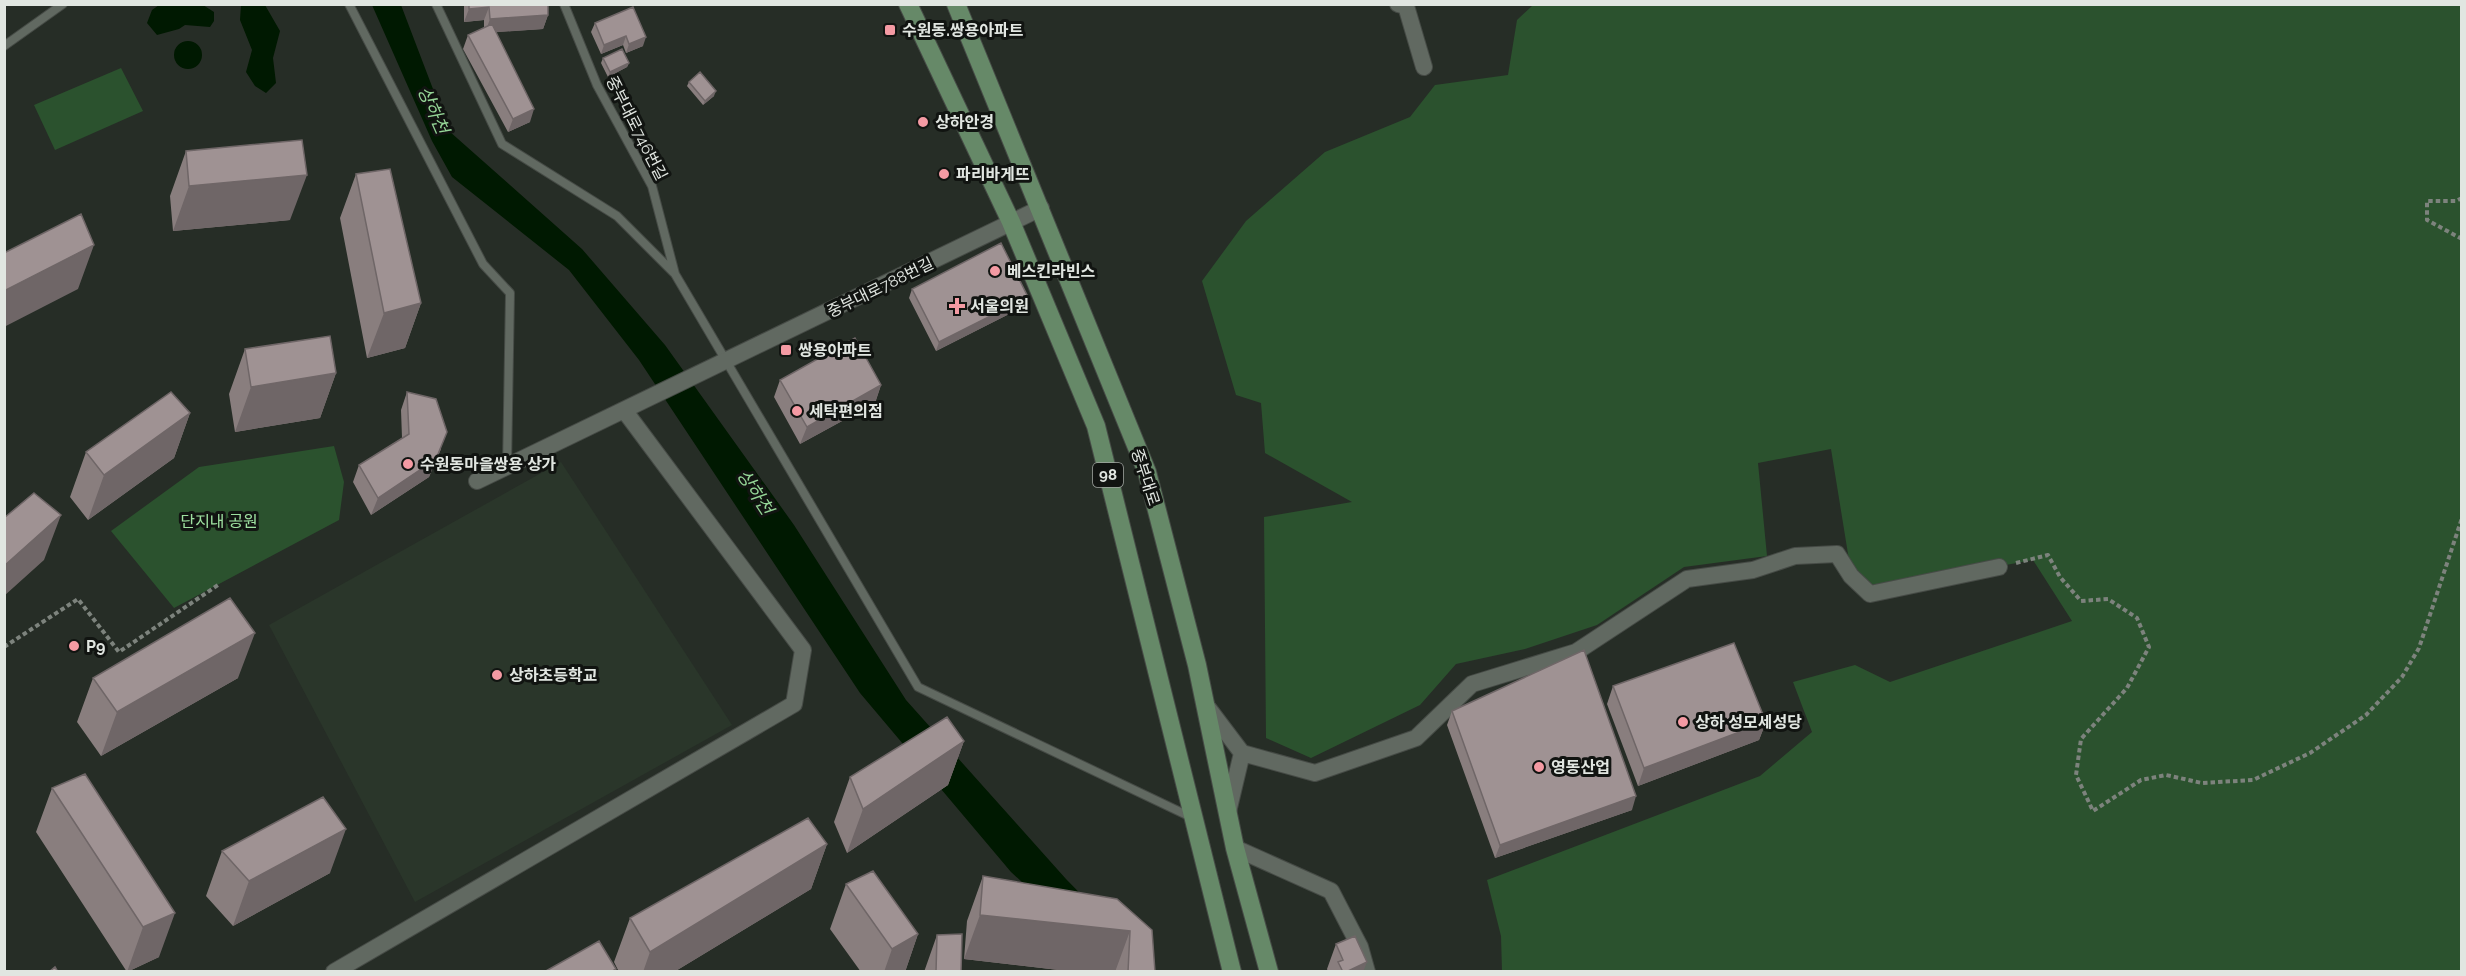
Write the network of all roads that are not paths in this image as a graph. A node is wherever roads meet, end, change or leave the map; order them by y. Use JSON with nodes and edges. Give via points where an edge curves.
{"nodes":[{"id":1,"x":63,"y":4,"type":"edge"},
{"id":2,"x":350,"y":4,"type":"edge"},
{"id":3,"x":436,"y":4,"type":"edge"},
{"id":4,"x":564,"y":4,"type":"edge"},
{"id":5,"x":908,"y":4,"type":"edge"},
{"id":6,"x":956,"y":4,"type":"edge"},
{"id":7,"x":1398,"y":4,"type":"edge"},
{"id":8,"x":4,"y":46,"type":"edge"},
{"id":9,"x":1424,"y":67,"type":"dead end"},
{"id":10,"x":1041,"y":208,"type":"junction"},
{"id":11,"x":1011,"y":222,"type":"junction"},
{"id":12,"x":675,"y":274,"type":"junction"},
{"id":13,"x":723,"y":364,"type":"junction"},
{"id":14,"x":624,"y":410,"type":"junction"},
{"id":15,"x":507,"y":467,"type":"junction"},
{"id":16,"x":477,"y":482,"type":"dead end"},
{"id":17,"x":1999,"y":567,"type":"road end"},
{"id":18,"x":1205,"y":704,"type":"junction"},
{"id":19,"x":1242,"y":753,"type":"junction"},
{"id":20,"x":1228,"y":812,"type":"junction"},
{"id":21,"x":1195,"y":819,"type":"junction"},
{"id":22,"x":1235,"y":848,"type":"junction"},
{"id":23,"x":334,"y":972,"type":"edge"},
{"id":24,"x":1232,"y":972,"type":"edge"},
{"id":25,"x":1269,"y":972,"type":"edge"},
{"id":26,"x":1367,"y":972,"type":"edge"}],
"edges":[{"from":1,"to":8,"type":"lane"},
{"from":2,"to":15,"type":"lane","via":[[483,264],[510,293]]},
{"from":3,"to":12,"type":"lane","via":[[502,144],[617,216]]},
{"from":4,"to":12,"type":"lane","name":"중부대로746번길","via":[[597,85],[652,186]]},
{"from":5,"to":11,"type":"main road","name":"중부대로","number":"98"},
{"from":6,"to":10,"type":"main road","name":"중부대로","number":"98"},
{"from":7,"to":9,"type":"street","via":[[1406,6]]},
{"from":10,"to":11,"type":"street","name":"중부대로788번길"},
{"from":10,"to":18,"type":"main road","name":"중부대로","number":"98","via":[[1147,472]]},
{"from":11,"to":13,"type":"street","name":"중부대로788번길"},
{"from":11,"to":21,"type":"main road","name":"중부대로","number":"98","via":[[1096,426]]},
{"from":12,"to":13,"type":"lane","name":"중부대로746번길"},
{"from":13,"to":14,"type":"street","name":"중부대로788번길"},
{"from":13,"to":21,"type":"lane","via":[[918,687]]},
{"from":14,"to":15,"type":"street"},
{"from":14,"to":23,"type":"street","via":[[803,650],[794,704]]},
{"from":15,"to":16,"type":"street"},
{"from":17,"to":19,"type":"street","via":[[1870,594],[1851,576],[1838,554],[1795,556],[1753,570],[1688,579],[1576,652],[1472,684],[1416,738],[1315,773]]},
{"from":18,"to":19,"type":"street"},
{"from":18,"to":20,"type":"main road","name":"중부대로","number":"98"},
{"from":19,"to":20,"type":"street"},
{"from":20,"to":22,"type":"main road","name":"중부대로","number":"98"},
{"from":21,"to":24,"type":"main road","name":"중부대로","number":"98"},
{"from":22,"to":25,"type":"main road","name":"중부대로","number":"98"},
{"from":22,"to":26,"type":"street","via":[[1331,891],[1360,946]]}]}
